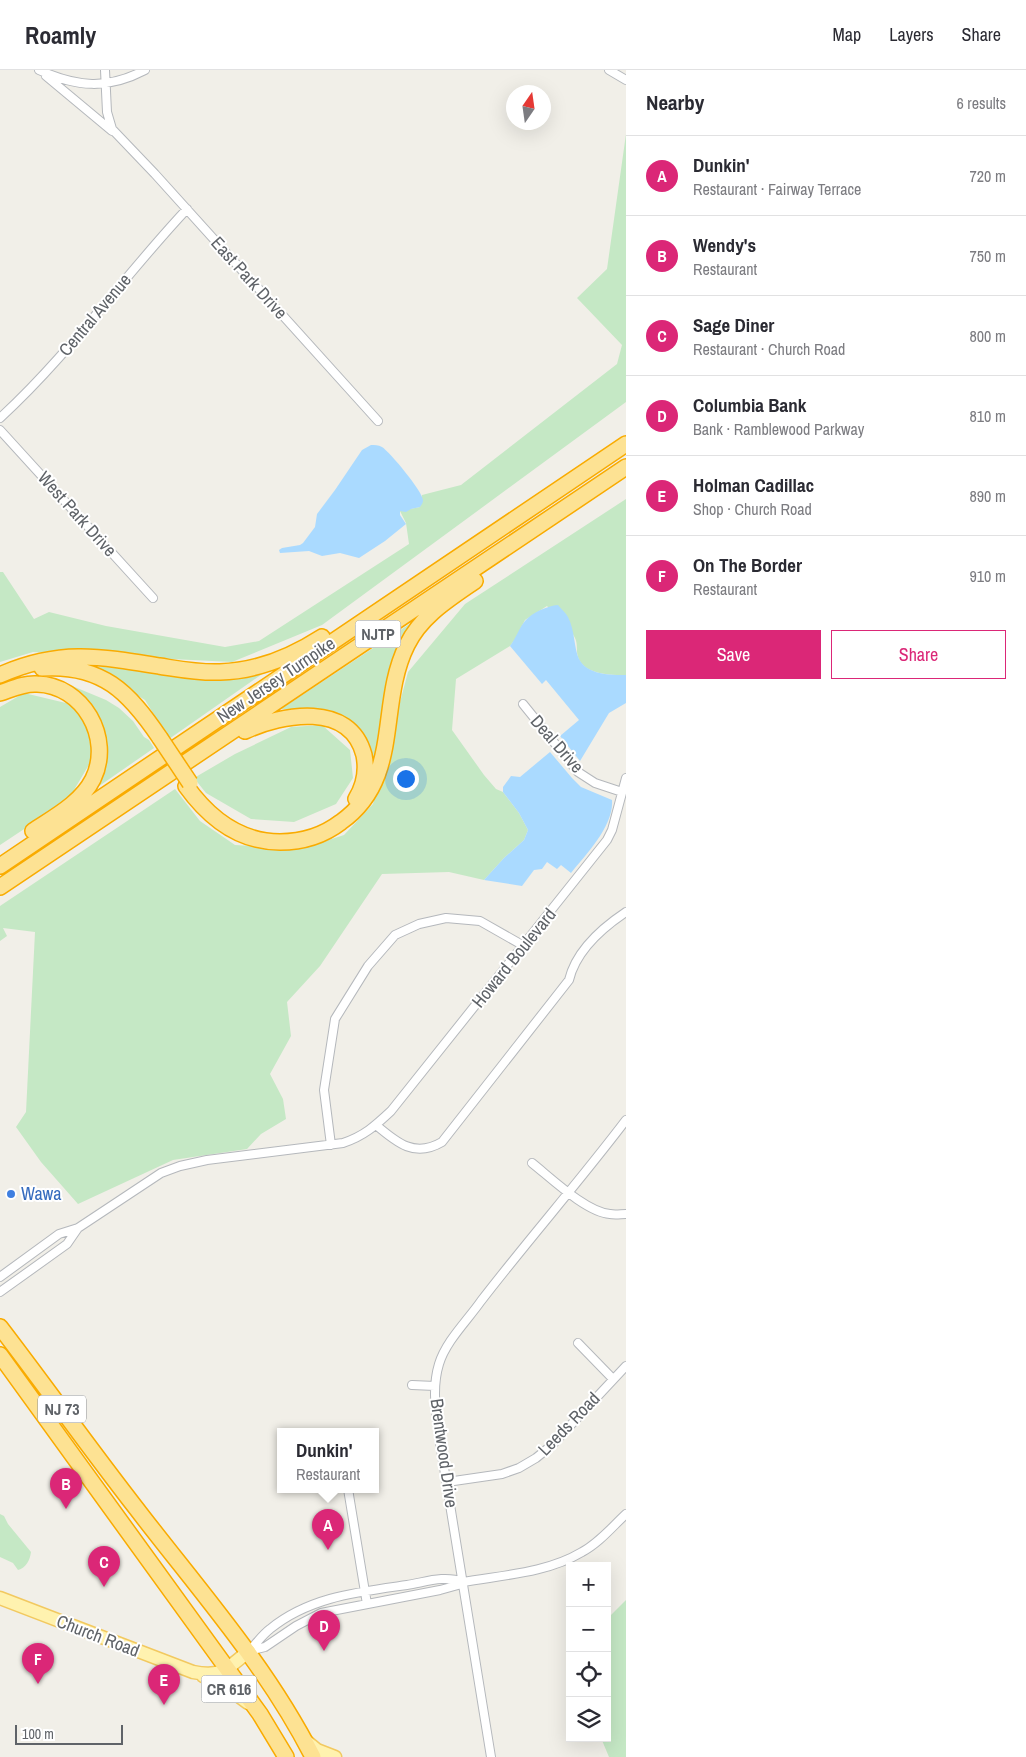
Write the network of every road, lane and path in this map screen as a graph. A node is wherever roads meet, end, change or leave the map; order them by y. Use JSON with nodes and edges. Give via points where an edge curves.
{"nodes":[{"id":1,"x":39,"y":70,"type":"edge"},
{"id":2,"x":105,"y":70,"type":"edge"},
{"id":3,"x":145,"y":70,"type":"edge"},
{"id":4,"x":609,"y":70,"type":"edge"},
{"id":5,"x":626,"y":80,"type":"edge"},
{"id":6,"x":106,"y":83,"type":"junction"},
{"id":7,"x":119,"y":137,"type":"junction"},
{"id":8,"x":187,"y":209,"type":"junction"},
{"id":9,"x":0,"y":418,"type":"edge"},
{"id":10,"x":378,"y":421,"type":"dead end"},
{"id":11,"x":0,"y":430,"type":"edge"},
{"id":12,"x":626,"y":444,"type":"edge"},
{"id":13,"x":626,"y":467,"type":"edge"},
{"id":14,"x":626,"y":474,"type":"edge"},
{"id":15,"x":579,"y":475,"type":"junction"},
{"id":16,"x":153,"y":598,"type":"dead end"},
{"id":17,"x":0,"y":676,"type":"edge"},
{"id":18,"x":0,"y":692,"type":"edge"},
{"id":19,"x":523,"y":704,"type":"dead end"},
{"id":20,"x":158,"y":740,"type":"junction"},
{"id":21,"x":626,"y":778,"type":"edge"},
{"id":22,"x":188,"y":785,"type":"junction"},
{"id":23,"x":622,"y":792,"type":"junction"},
{"id":24,"x":129,"y":801,"type":"junction"},
{"id":25,"x":0,"y":856,"type":"edge"},
{"id":26,"x":0,"y":866,"type":"edge"},
{"id":27,"x":0,"y":887,"type":"edge"},
{"id":28,"x":626,"y":912,"type":"edge"},
{"id":29,"x":524,"y":946,"type":"junction"},
{"id":30,"x":626,"y":1120,"type":"edge"},
{"id":31,"x":376,"y":1125,"type":"junction"},
{"id":32,"x":331,"y":1145,"type":"junction"},
{"id":33,"x":532,"y":1163,"type":"dead end"},
{"id":34,"x":569,"y":1192,"type":"junction"},
{"id":35,"x":626,"y":1214,"type":"edge"},
{"id":36,"x":78,"y":1228,"type":"junction"},
{"id":37,"x":0,"y":1277,"type":"edge"},
{"id":38,"x":0,"y":1292,"type":"edge"},
{"id":39,"x":0,"y":1327,"type":"edge"},
{"id":40,"x":578,"y":1343,"type":"dead end"},
{"id":41,"x":0,"y":1355,"type":"edge"},
{"id":42,"x":626,"y":1366,"type":"edge"},
{"id":43,"x":613,"y":1379,"type":"junction"},
{"id":44,"x":412,"y":1386,"type":"dead end"},
{"id":45,"x":435,"y":1386,"type":"junction"},
{"id":46,"x":447,"y":1482,"type":"junction"},
{"id":47,"x":349,"y":1493,"type":"edge"},
{"id":48,"x":626,"y":1514,"type":"edge"},
{"id":49,"x":463,"y":1582,"type":"junction"},
{"id":50,"x":365,"y":1590,"type":"junction"},
{"id":51,"x":0,"y":1598,"type":"edge"},
{"id":52,"x":367,"y":1604,"type":"junction"},
{"id":53,"x":249,"y":1651,"type":"junction"},
{"id":54,"x":227,"y":1669,"type":"junction"},
{"id":55,"x":193,"y":1672,"type":"junction"},
{"id":56,"x":260,"y":1714,"type":"junction"},
{"id":57,"x":305,"y":1740,"type":"junction"},
{"id":58,"x":282,"y":1751,"type":"edge"},
{"id":59,"x":290,"y":1757,"type":"edge"},
{"id":60,"x":314,"y":1757,"type":"edge"},
{"id":61,"x":335,"y":1757,"type":"edge"},
{"id":62,"x":491,"y":1757,"type":"edge"}],
"edges":[{"from":1,"to":6,"type":"street","via":[[76,83]]},
{"from":1,"to":7,"type":"street","name":"East Park Drive"},
{"from":2,"to":6,"type":"street","name":"East Park Drive"},
{"from":3,"to":6,"type":"street"},
{"from":4,"to":5,"type":"street"},
{"from":6,"to":7,"type":"street","name":"East Park Drive","via":[[108,120]]},
{"from":7,"to":8,"type":"street","name":"East Park Drive"},
{"from":8,"to":9,"type":"street","name":"Central Avenue","via":[[48,371]]},
{"from":8,"to":10,"type":"street","name":"East Park Drive"},
{"from":11,"to":16,"type":"street","name":"West Park Drive"},
{"from":12,"to":15,"type":"highway","name":"New Jersey Turnpike","number":"NJTP"},
{"from":13,"to":24,"type":"highway","name":"New Jersey Turnpike","number":"NJTP"},
{"from":14,"to":22,"type":"highway","via":[[437,608],[420,625],[407,644],[399,666],[383,756],[375,781],[360,805],[338,825],[321,834],[293,841],[252,838],[217,821],[202,808]]},
{"from":15,"to":17,"type":"highway","via":[[516,509],[313,643],[269,663],[244,670],[206,672],[75,656],[20,666]]},
{"from":15,"to":26,"type":"highway","name":"New Jersey Turnpike","number":"NJTP"},
{"from":17,"to":20,"type":"highway","via":[[44,668],[90,673],[128,696],[142,712]]},
{"from":18,"to":20,"type":"highway","via":[[18,681],[38,676],[67,675],[86,679],[128,706]]},
{"from":18,"to":25,"type":"highway","via":[[36,684],[64,691],[89,715],[96,730],[99,753],[95,774],[83,793]]},
{"from":19,"to":23,"type":"street","name":"Deal Drive","via":[[578,772],[595,784]]},
{"from":20,"to":22,"type":"highway"},
{"from":21,"to":23,"type":"street","name":"Howard Boulevard"},
{"from":22,"to":24,"type":"highway","via":[[234,823],[262,834],[296,834],[324,825],[348,808],[362,786],[365,760],[357,740],[334,720],[319,716],[287,718],[242,732],[146,796]]},
{"from":23,"to":29,"type":"street","name":"Howard Boulevard","via":[[607,840]]},
{"from":24,"to":27,"type":"highway","name":"New Jersey Turnpike","number":"NJTP"},
{"from":28,"to":31,"type":"street","via":[[596,935],[572,968],[569,980],[442,1142],[432,1148],[418,1150],[394,1140]]},
{"from":29,"to":31,"type":"street","name":"Howard Boulevard","via":[[391,1111]]},
{"from":29,"to":32,"type":"street","via":[[480,921],[446,918],[419,924],[395,935],[368,966],[335,1019],[324,1090]]},
{"from":30,"to":34,"type":"street","name":"Brentwood Drive"},
{"from":31,"to":32,"type":"street","name":"Howard Boulevard","via":[[358,1138]]},
{"from":32,"to":36,"type":"street","name":"Howard Boulevard","via":[[180,1166],[161,1173]]},
{"from":33,"to":34,"type":"street"},
{"from":34,"to":35,"type":"street","via":[[595,1210]]},
{"from":34,"to":45,"type":"street","name":"Brentwood Drive","via":[[450,1343],[440,1362]]},
{"from":36,"to":37,"type":"street","name":"Howard Boulevard","via":[[59,1234]]},
{"from":36,"to":38,"type":"street","name":"Howard Boulevard","via":[[67,1244]]},
{"from":39,"to":53,"type":"highway","number":"NJ 73","via":[[136,1509]]},
{"from":40,"to":43,"type":"street"},
{"from":41,"to":54,"type":"highway","number":"NJ 73"},
{"from":42,"to":43,"type":"street","name":"Leeds Road"},
{"from":43,"to":46,"type":"street","name":"Leeds Road","via":[[536,1458],[502,1474]]},
{"from":44,"to":45,"type":"street"},
{"from":45,"to":46,"type":"street","name":"Brentwood Drive"},
{"from":46,"to":49,"type":"street","name":"Brentwood Drive"},
{"from":47,"to":50,"type":"street"},
{"from":48,"to":49,"type":"street","via":[[584,1552],[540,1568]]},
{"from":49,"to":50,"type":"street","via":[[445,1578]]},
{"from":49,"to":52,"type":"street","via":[[435,1591]]},
{"from":49,"to":62,"type":"street","name":"Brentwood Drive"},
{"from":50,"to":52,"type":"street"},
{"from":50,"to":53,"type":"street","via":[[322,1600],[298,1611],[268,1630]]},
{"from":51,"to":55,"type":"main road","name":"Church Road","number":"CR 616"},
{"from":52,"to":53,"type":"street","via":[[321,1613],[265,1647]]},
{"from":53,"to":54,"type":"main road","name":"Church Road","number":"CR 616"},
{"from":53,"to":57,"type":"highway","number":"NJ 73"},
{"from":54,"to":55,"type":"main road","name":"Church Road","number":"CR 616","via":[[214,1675]]},
{"from":54,"to":56,"type":"highway","number":"NJ 73"},
{"from":55,"to":56,"type":"main road","number":"CR 616","via":[[233,1691]]},
{"from":56,"to":58,"type":"highway","number":"NJ 73"},
{"from":57,"to":60,"type":"highway","number":"NJ 73"},
{"from":57,"to":61,"type":"main road","via":[[312,1747]]},
{"from":58,"to":59,"type":"main road"}]}
